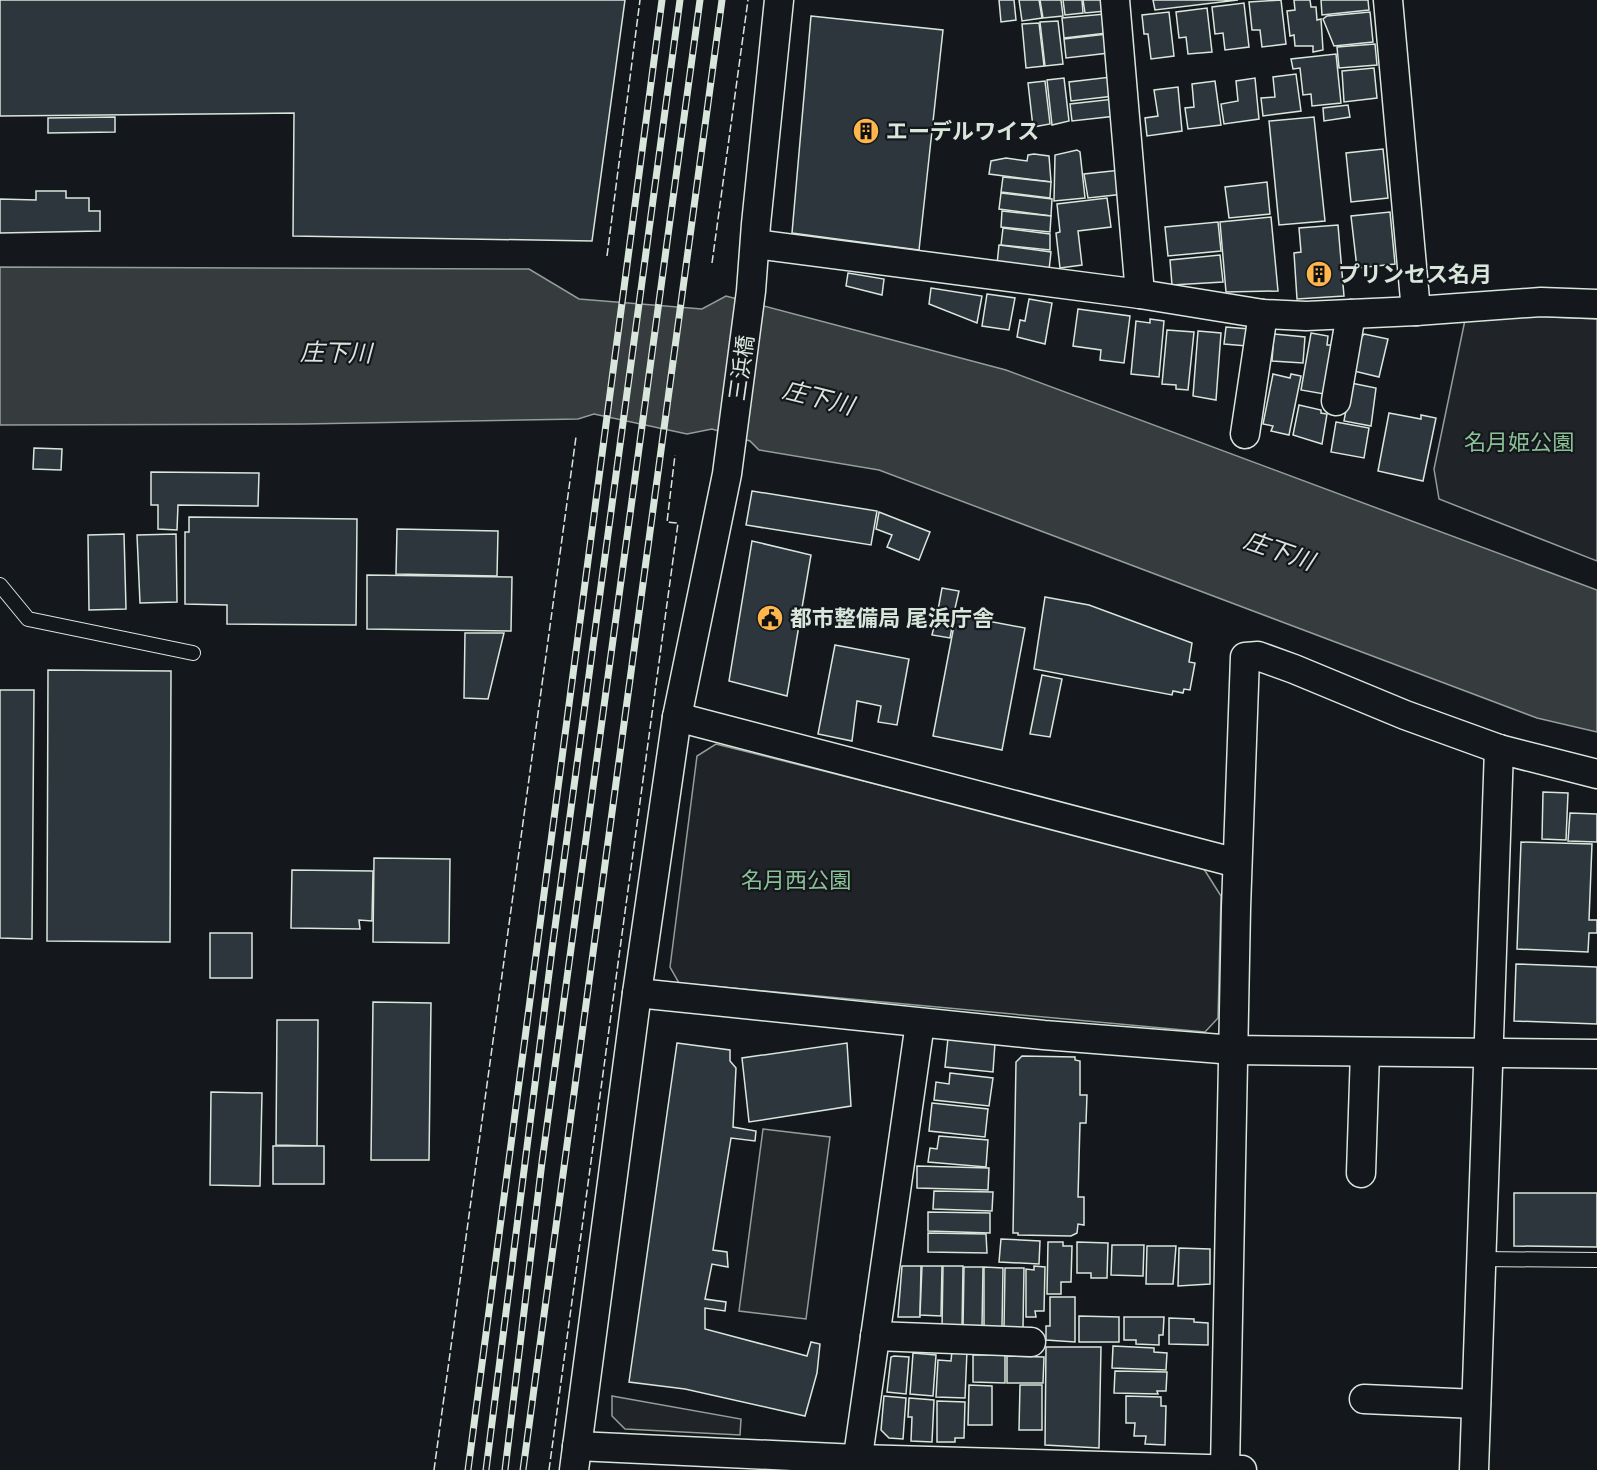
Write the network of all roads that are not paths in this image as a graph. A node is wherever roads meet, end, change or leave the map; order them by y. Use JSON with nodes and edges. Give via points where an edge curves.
{"nodes":[{"id":1,"x":779,"y":0,"type":"edge"},
{"id":2,"x":1115,"y":0,"type":"edge"},
{"id":3,"x":1388,"y":0,"type":"edge"},
{"id":4,"x":755,"y":244,"type":"junction"},
{"id":5,"x":1140,"y":294,"type":"junction"},
{"id":6,"x":1597,"y":304,"type":"edge"},
{"id":7,"x":1416,"y":311,"type":"junction"},
{"id":8,"x":1263,"y":314,"type":"junction"},
{"id":9,"x":1351,"y":314,"type":"junction"},
{"id":10,"x":1336,"y":401,"type":"dead end"},
{"id":11,"x":1245,"y":434,"type":"dead end"},
{"id":12,"x":0,"y":585,"type":"edge"},
{"id":13,"x":193,"y":653,"type":"dead end"},
{"id":14,"x":677,"y":717,"type":"junction"},
{"id":15,"x":1499,"y":749,"type":"junction"},
{"id":16,"x":1597,"y":774,"type":"edge"},
{"id":17,"x":1237,"y":862,"type":"junction"},
{"id":18,"x":637,"y":993,"type":"junction"},
{"id":19,"x":920,"y":1023,"type":"junction"},
{"id":20,"x":1234,"y":1050,"type":"junction"},
{"id":21,"x":1365,"y":1052,"type":"junction"},
{"id":22,"x":1488,"y":1054,"type":"junction"},
{"id":23,"x":1597,"y":1054,"type":"edge"},
{"id":24,"x":1361,"y":1173,"type":"dead end"},
{"id":25,"x":1481,"y":1259,"type":"junction"},
{"id":26,"x":1597,"y":1260,"type":"edge"},
{"id":27,"x":875,"y":1336,"type":"junction"},
{"id":28,"x":1031,"y":1342,"type":"dead end"},
{"id":29,"x":1364,"y":1399,"type":"dead end"},
{"id":30,"x":1476,"y":1404,"type":"junction"},
{"id":31,"x":576,"y":1458,"type":"edge"},
{"id":32,"x":856,"y":1464,"type":"edge"},
{"id":33,"x":1032,"y":1467,"type":"edge"},
{"id":34,"x":1225,"y":1470,"type":"edge"},
{"id":35,"x":1242,"y":1470,"type":"edge"},
{"id":36,"x":1473,"y":1470,"type":"edge"}],
"edges":[{"from":1,"to":4,"type":"street","name":"三浜橋"},
{"from":2,"to":5,"type":"street"},
{"from":3,"to":7,"type":"street"},
{"from":4,"to":5,"type":"street"},
{"from":4,"to":14,"type":"street","name":"三浜橋","via":[[731,445]]},
{"from":5,"to":8,"type":"street"},
{"from":6,"to":7,"type":"street","via":[[1541,302]]},
{"from":7,"to":9,"type":"street"},
{"from":8,"to":9,"type":"street"},
{"from":8,"to":11,"type":"street"},
{"from":9,"to":10,"type":"street"},
{"from":12,"to":13,"type":"lane","via":[[28,619]]},
{"from":14,"to":17,"type":"street"},
{"from":14,"to":18,"type":"street","name":"三浜橋"},
{"from":15,"to":16,"type":"street"},
{"from":15,"to":17,"type":"street","via":[[1294,669],[1258,656],[1245,657]]},
{"from":15,"to":22,"type":"street"},
{"from":17,"to":20,"type":"street"},
{"from":18,"to":19,"type":"street"},
{"from":18,"to":31,"type":"street","name":"三浜橋"},
{"from":19,"to":20,"type":"street"},
{"from":19,"to":27,"type":"street"},
{"from":20,"to":21,"type":"street"},
{"from":20,"to":34,"type":"street"},
{"from":21,"to":22,"type":"street"},
{"from":21,"to":24,"type":"street"},
{"from":22,"to":23,"type":"street"},
{"from":22,"to":25,"type":"street"},
{"from":25,"to":26,"type":"lane"},
{"from":25,"to":30,"type":"street"},
{"from":27,"to":28,"type":"street"},
{"from":27,"to":32,"type":"street"},
{"from":29,"to":30,"type":"street"},
{"from":30,"to":36,"type":"street"},
{"from":31,"to":32,"type":"street"},
{"from":32,"to":33,"type":"street"},
{"from":33,"to":34,"type":"street"},
{"from":34,"to":35,"type":"street"}]}
